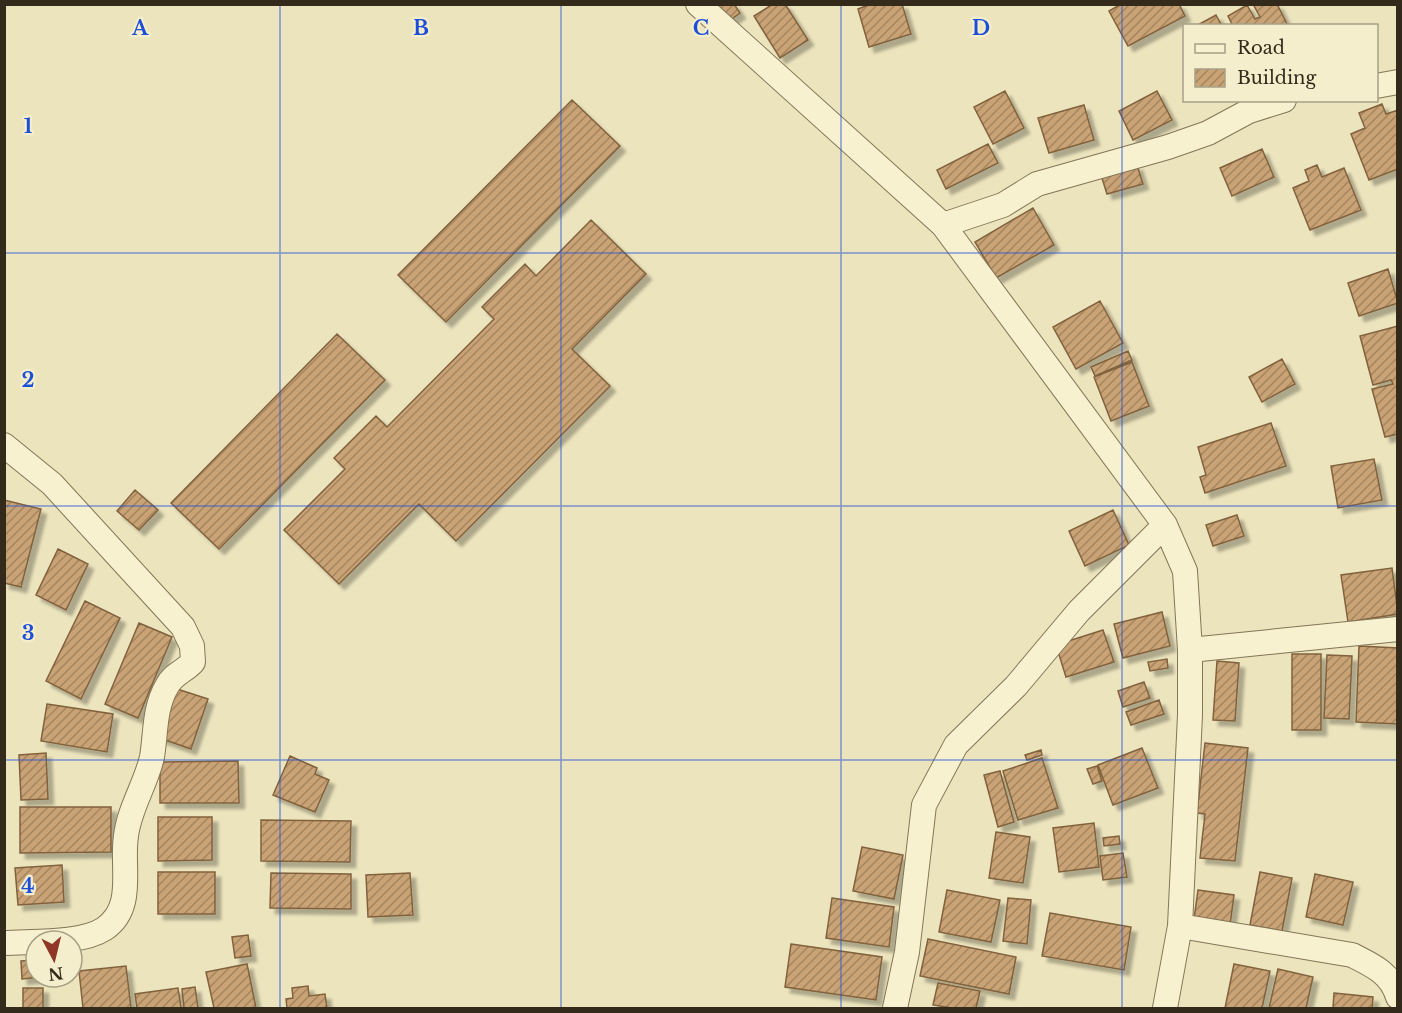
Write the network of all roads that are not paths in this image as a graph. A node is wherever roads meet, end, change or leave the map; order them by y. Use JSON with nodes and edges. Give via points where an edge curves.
{"nodes":[{"id":1,"x":698,"y":4,"type":"edge"},
{"id":2,"x":1398,"y":82,"type":"edge"},
{"id":3,"x":1378,"y":86,"type":"edge"},
{"id":4,"x":1278,"y":102,"type":"edge"},
{"id":5,"x":943,"y":225,"type":"junction"},
{"id":6,"x":4,"y":445,"type":"edge"},
{"id":7,"x":1165,"y":525,"type":"junction"},
{"id":8,"x":1398,"y":629,"type":"edge"},
{"id":9,"x":1190,"y":650,"type":"junction"},
{"id":10,"x":1180,"y":926,"type":"junction"},
{"id":11,"x":4,"y":943,"type":"edge"},
{"id":12,"x":1398,"y":997,"type":"edge"},
{"id":13,"x":895,"y":1008,"type":"edge"},
{"id":14,"x":1166,"y":1008,"type":"edge"}],
"edges":[{"from":1,"to":5,"type":"street"},
{"from":2,"to":3,"type":"street"},
{"from":4,"to":5,"type":"street","via":[[1168,147],[1037,184],[1003,205]]},
{"from":5,"to":7,"type":"street"},
{"from":6,"to":11,"type":"street","via":[[52,484],[183,627],[194,662],[166,686],[155,722],[152,756],[126,834],[126,891],[120,914],[104,929],[84,938]]},
{"from":7,"to":9,"type":"street","via":[[1185,572]]},
{"from":7,"to":13,"type":"street","via":[[1079,611],[1016,686],[956,745],[924,805],[907,952]]},
{"from":8,"to":9,"type":"street"},
{"from":9,"to":10,"type":"street"},
{"from":10,"to":12,"type":"street","via":[[1352,956],[1377,967],[1394,986]]},
{"from":10,"to":14,"type":"street"}]}
